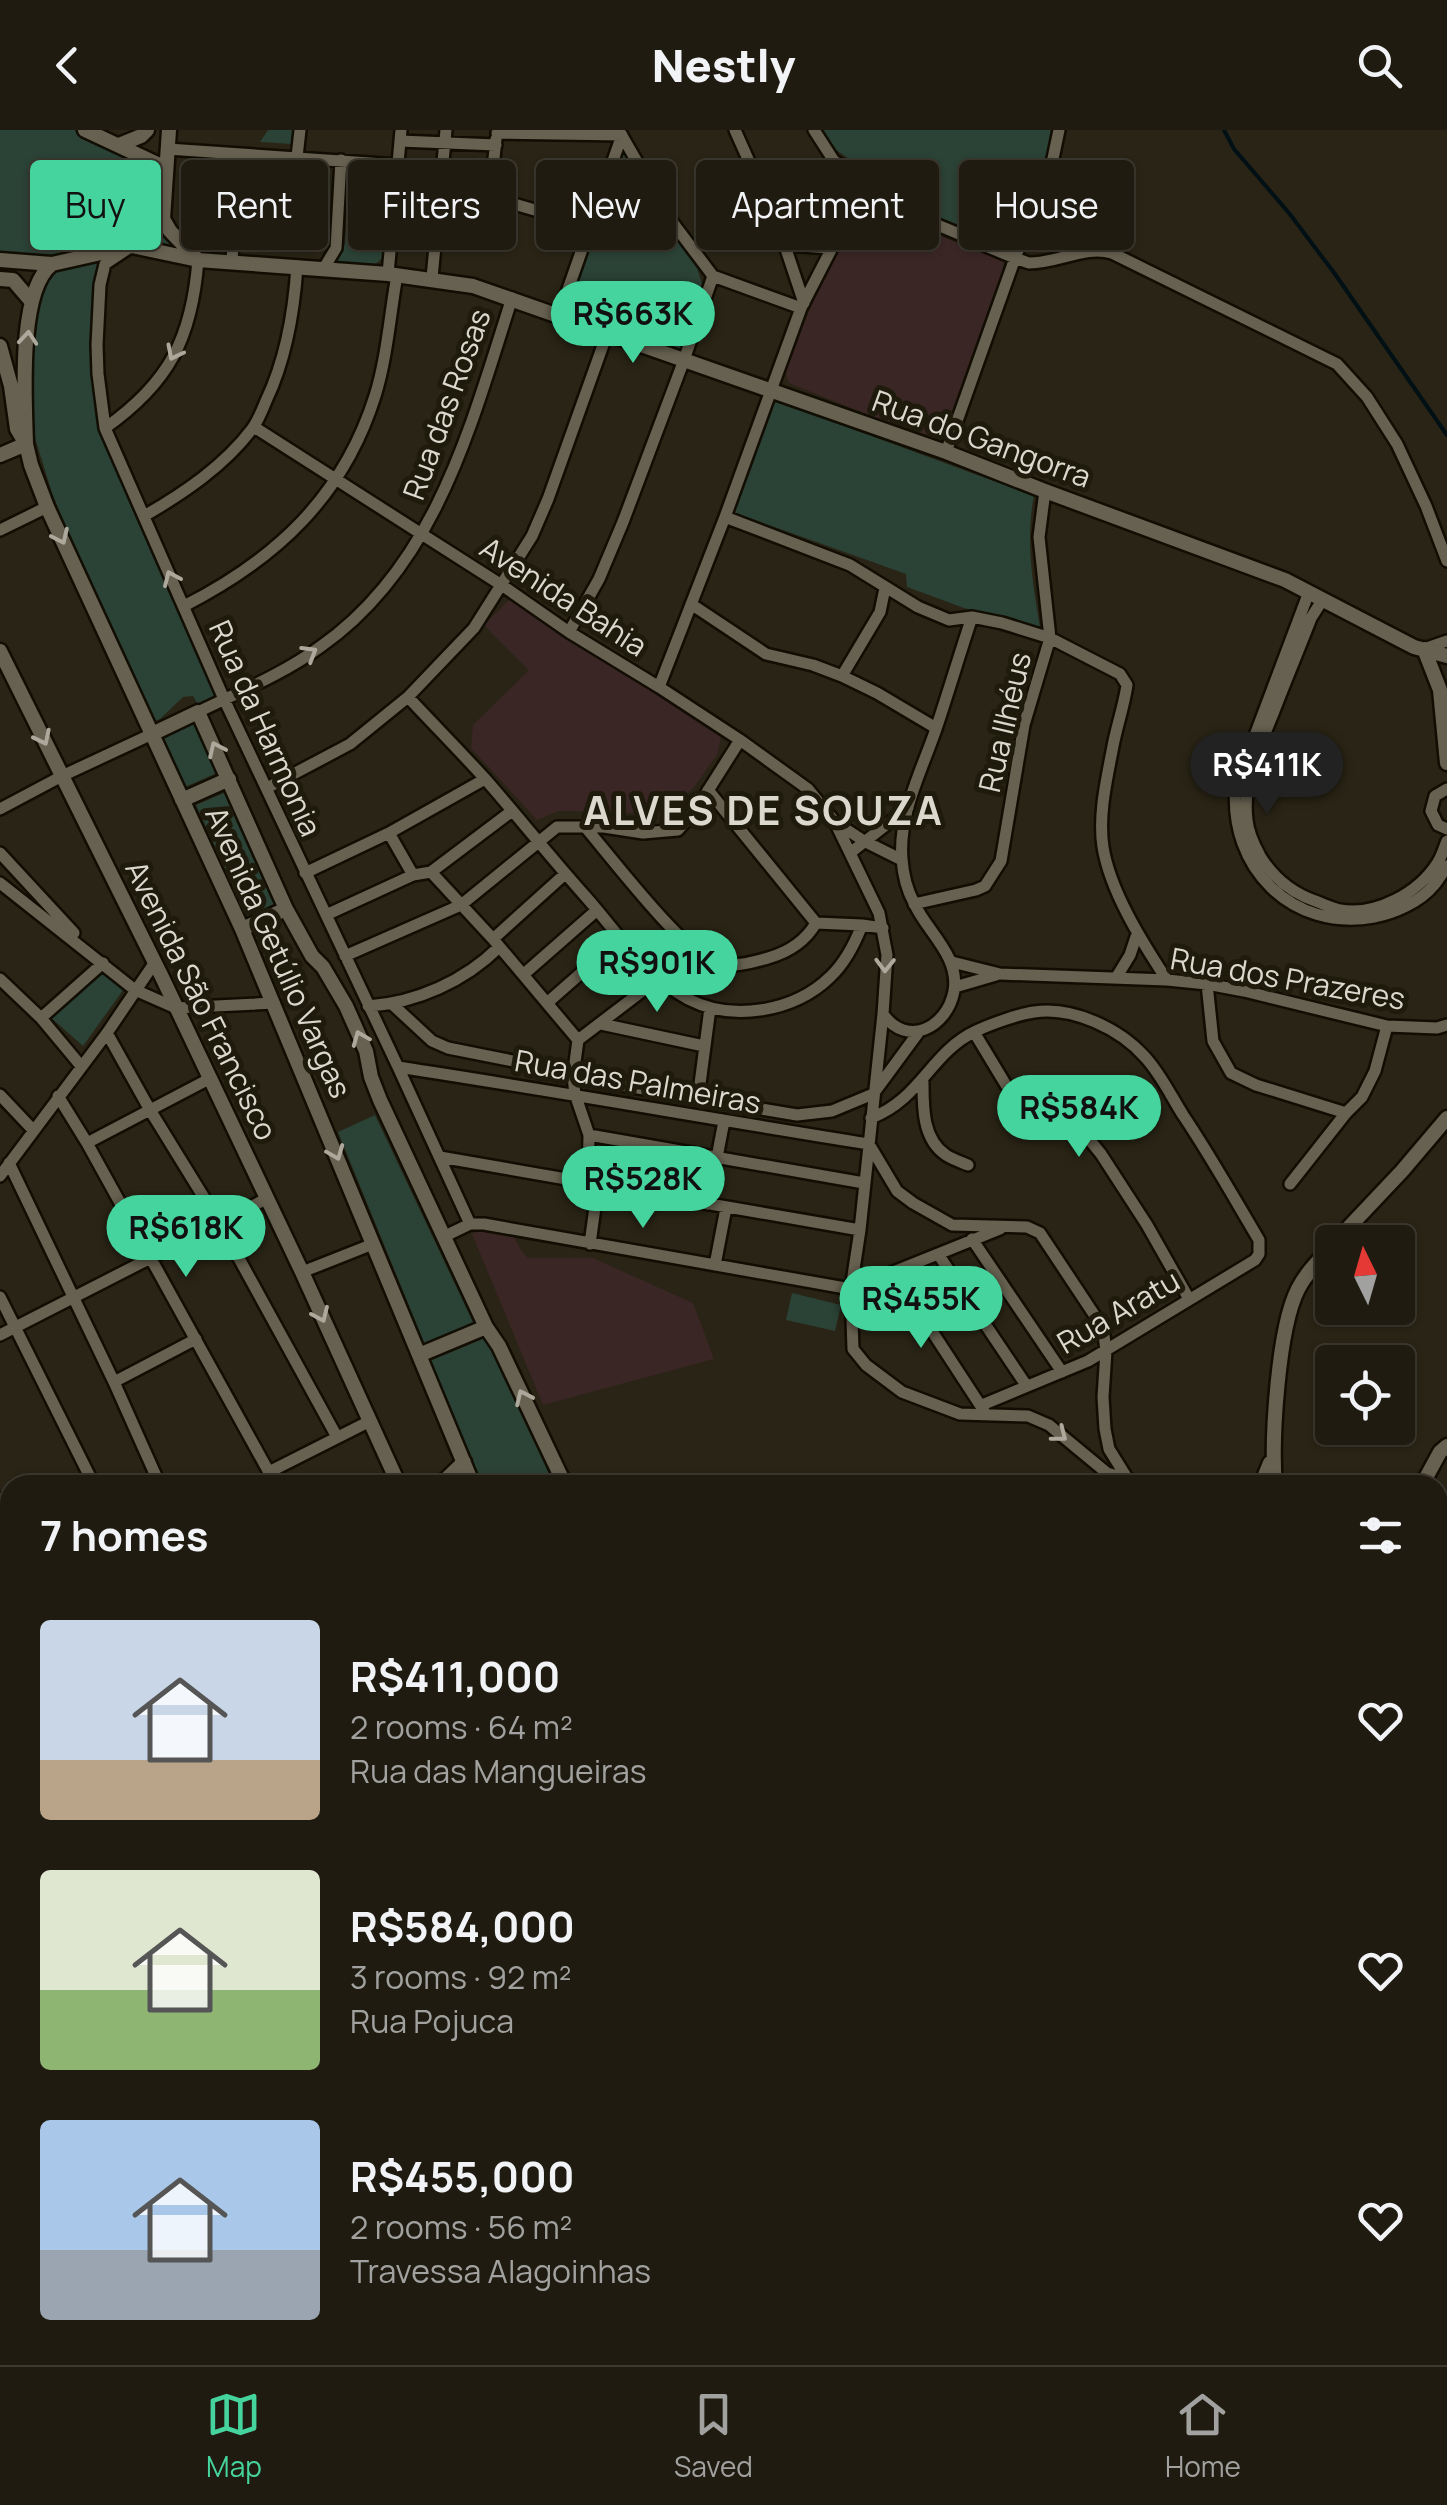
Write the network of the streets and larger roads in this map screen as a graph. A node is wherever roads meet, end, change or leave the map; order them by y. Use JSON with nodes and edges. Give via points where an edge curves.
{"nodes":[{"id":1,"x":85,"y":130,"type":"edge"},
{"id":2,"x":147,"y":130,"type":"edge"},
{"id":3,"x":169,"y":130,"type":"edge"},
{"id":4,"x":300,"y":130,"type":"edge"},
{"id":5,"x":734,"y":130,"type":"edge"},
{"id":6,"x":814,"y":130,"type":"edge"},
{"id":7,"x":1059,"y":130,"type":"edge"},
{"id":8,"x":621,"y":132,"type":"edge"},
{"id":9,"x":400,"y":136,"type":"edge"},
{"id":10,"x":445,"y":136,"type":"edge"},
{"id":11,"x":497,"y":136,"type":"edge"},
{"id":12,"x":119,"y":145,"type":"junction"},
{"id":13,"x":168,"y":149,"type":"junction"},
{"id":14,"x":238,"y":154,"type":"junction"},
{"id":15,"x":297,"y":158,"type":"junction"},
{"id":16,"x":341,"y":160,"type":"junction"},
{"id":17,"x":612,"y":160,"type":"edge"},
{"id":18,"x":748,"y":160,"type":"edge"},
{"id":19,"x":833,"y":160,"type":"edge"},
{"id":20,"x":348,"y":161,"type":"edge"},
{"id":21,"x":166,"y":168,"type":"junction"},
{"id":22,"x":163,"y":218,"type":"joint"},
{"id":23,"x":939,"y":226,"type":"edge"},
{"id":24,"x":114,"y":250,"type":"edge"},
{"id":25,"x":126,"y":250,"type":"edge"},
{"id":26,"x":151,"y":250,"type":"edge"},
{"id":27,"x":393,"y":250,"type":"edge"},
{"id":28,"x":435,"y":250,"type":"edge"},
{"id":29,"x":582,"y":250,"type":"edge"},
{"id":30,"x":786,"y":250,"type":"edge"},
{"id":31,"x":830,"y":250,"type":"edge"},
{"id":32,"x":1016,"y":258,"type":"junction"},
{"id":33,"x":0,"y":260,"type":"edge"},
{"id":34,"x":198,"y":260,"type":"junction"},
{"id":35,"x":232,"y":261,"type":"junction"},
{"id":36,"x":52,"y":264,"type":"junction"},
{"id":37,"x":297,"y":266,"type":"junction"},
{"id":38,"x":324,"y":268,"type":"junction"},
{"id":39,"x":392,"y":274,"type":"junction"},
{"id":40,"x":713,"y":276,"type":"junction"},
{"id":41,"x":432,"y":278,"type":"junction"},
{"id":42,"x":0,"y":279,"type":"edge"},
{"id":43,"x":512,"y":298,"type":"junction"},
{"id":44,"x":31,"y":301,"type":"junction"},
{"id":45,"x":802,"y":305,"type":"junction"},
{"id":46,"x":559,"y":315,"type":"junction"},
{"id":47,"x":606,"y":334,"type":"junction"},
{"id":48,"x":0,"y":346,"type":"edge"},
{"id":49,"x":684,"y":360,"type":"junction"},
{"id":50,"x":6,"y":388,"type":"edge"},
{"id":51,"x":769,"y":391,"type":"junction"},
{"id":52,"x":254,"y":427,"type":"junction"},
{"id":53,"x":105,"y":428,"type":"junction"},
{"id":54,"x":26,"y":444,"type":"junction"},
{"id":55,"x":946,"y":452,"type":"junction"},
{"id":56,"x":0,"y":455,"type":"edge"},
{"id":57,"x":336,"y":479,"type":"junction"},
{"id":58,"x":1045,"y":491,"type":"junction"},
{"id":59,"x":47,"y":507,"type":"junction"},
{"id":60,"x":144,"y":516,"type":"junction"},
{"id":61,"x":725,"y":517,"type":"junction"},
{"id":62,"x":0,"y":530,"type":"edge"},
{"id":63,"x":423,"y":534,"type":"junction"},
{"id":64,"x":1447,"y":561,"type":"edge"},
{"id":65,"x":503,"y":586,"type":"junction"},
{"id":66,"x":884,"y":588,"type":"junction"},
{"id":67,"x":1316,"y":595,"type":"junction"},
{"id":68,"x":691,"y":604,"type":"junction"},
{"id":69,"x":184,"y":606,"type":"junction"},
{"id":70,"x":972,"y":617,"type":"junction"},
{"id":71,"x":569,"y":632,"type":"junction"},
{"id":72,"x":1050,"y":638,"type":"junction"},
{"id":73,"x":1447,"y":641,"type":"edge"},
{"id":74,"x":1424,"y":649,"type":"junction"},
{"id":75,"x":0,"y":651,"type":"edge"},
{"id":76,"x":1447,"y":656,"type":"edge"},
{"id":77,"x":842,"y":676,"type":"junction"},
{"id":78,"x":659,"y":687,"type":"junction"},
{"id":79,"x":408,"y":698,"type":"junction"},
{"id":80,"x":224,"y":699,"type":"junction"},
{"id":81,"x":198,"y":712,"type":"junction"},
{"id":82,"x":936,"y":728,"type":"junction"},
{"id":83,"x":152,"y":734,"type":"junction"},
{"id":84,"x":740,"y":740,"type":"junction"},
{"id":85,"x":1447,"y":763,"type":"edge"},
{"id":86,"x":62,"y":776,"type":"junction"},
{"id":87,"x":230,"y":779,"type":"junction"},
{"id":88,"x":485,"y":779,"type":"junction"},
{"id":89,"x":266,"y":788,"type":"junction"},
{"id":90,"x":1447,"y":789,"type":"edge"},
{"id":91,"x":708,"y":790,"type":"junction"},
{"id":92,"x":182,"y":800,"type":"junction"},
{"id":93,"x":908,"y":808,"type":"junction"},
{"id":94,"x":0,"y":809,"type":"edge"},
{"id":95,"x":512,"y":811,"type":"junction"},
{"id":96,"x":834,"y":822,"type":"junction"},
{"id":97,"x":586,"y":828,"type":"junction"},
{"id":98,"x":1447,"y":829,"type":"edge"},
{"id":99,"x":388,"y":833,"type":"junction"},
{"id":100,"x":864,"y":841,"type":"junction"},
{"id":101,"x":537,"y":842,"type":"junction"},
{"id":102,"x":1447,"y":842,"type":"edge"},
{"id":103,"x":0,"y":852,"type":"edge"},
{"id":104,"x":850,"y":853,"type":"junction"},
{"id":105,"x":902,"y":860,"type":"junction"},
{"id":106,"x":1447,"y":866,"type":"edge"},
{"id":107,"x":431,"y":872,"type":"junction"},
{"id":108,"x":304,"y":873,"type":"junction"},
{"id":109,"x":565,"y":874,"type":"junction"},
{"id":110,"x":413,"y":875,"type":"junction"},
{"id":111,"x":0,"y":883,"type":"edge"},
{"id":112,"x":1429,"y":883,"type":"junction"},
{"id":113,"x":914,"y":904,"type":"junction"},
{"id":114,"x":461,"y":905,"type":"junction"},
{"id":115,"x":286,"y":909,"type":"junction"},
{"id":116,"x":597,"y":910,"type":"junction"},
{"id":117,"x":326,"y":915,"type":"junction"},
{"id":118,"x":816,"y":922,"type":"junction"},
{"id":119,"x":862,"y":926,"type":"junction"},
{"id":120,"x":242,"y":928,"type":"junction"},
{"id":121,"x":883,"y":928,"type":"junction"},
{"id":122,"x":1137,"y":934,"type":"junction"},
{"id":123,"x":620,"y":938,"type":"junction"},
{"id":124,"x":496,"y":943,"type":"junction"},
{"id":125,"x":345,"y":956,"type":"junction"},
{"id":126,"x":100,"y":961,"type":"junction"},
{"id":127,"x":155,"y":962,"type":"junction"},
{"id":128,"x":952,"y":962,"type":"junction"},
{"id":129,"x":524,"y":974,"type":"junction"},
{"id":130,"x":1000,"y":974,"type":"junction"},
{"id":131,"x":1116,"y":978,"type":"junction"},
{"id":132,"x":658,"y":979,"type":"junction"},
{"id":133,"x":0,"y":980,"type":"edge"},
{"id":134,"x":1166,"y":980,"type":"junction"},
{"id":135,"x":1207,"y":984,"type":"junction"},
{"id":136,"x":955,"y":987,"type":"junction"},
{"id":137,"x":135,"y":990,"type":"junction"},
{"id":138,"x":274,"y":1003,"type":"junction"},
{"id":139,"x":547,"y":1003,"type":"junction"},
{"id":140,"x":392,"y":1004,"type":"junction"},
{"id":141,"x":368,"y":1006,"type":"junction"},
{"id":142,"x":176,"y":1008,"type":"junction"},
{"id":143,"x":710,"y":1008,"type":"junction"},
{"id":144,"x":883,"y":1014,"type":"junction"},
{"id":145,"x":41,"y":1018,"type":"junction"},
{"id":146,"x":601,"y":1024,"type":"junction"},
{"id":147,"x":1447,"y":1025,"type":"edge"},
{"id":148,"x":1387,"y":1026,"type":"junction"},
{"id":149,"x":107,"y":1032,"type":"junction"},
{"id":150,"x":974,"y":1032,"type":"junction"},
{"id":151,"x":918,"y":1033,"type":"junction"},
{"id":152,"x":578,"y":1040,"type":"junction"},
{"id":153,"x":704,"y":1046,"type":"junction"},
{"id":154,"x":80,"y":1066,"type":"junction"},
{"id":155,"x":398,"y":1067,"type":"junction"},
{"id":156,"x":573,"y":1075,"type":"junction"},
{"id":157,"x":209,"y":1079,"type":"junction"},
{"id":158,"x":923,"y":1081,"type":"junction"},
{"id":159,"x":574,"y":1094,"type":"junction"},
{"id":160,"x":873,"y":1094,"type":"junction"},
{"id":161,"x":0,"y":1096,"type":"edge"},
{"id":162,"x":58,"y":1096,"type":"junction"},
{"id":163,"x":698,"y":1099,"type":"junction"},
{"id":164,"x":150,"y":1110,"type":"junction"},
{"id":165,"x":1346,"y":1114,"type":"junction"},
{"id":166,"x":871,"y":1118,"type":"junction"},
{"id":167,"x":1447,"y":1118,"type":"edge"},
{"id":168,"x":724,"y":1122,"type":"junction"},
{"id":169,"x":33,"y":1130,"type":"junction"},
{"id":170,"x":589,"y":1135,"type":"junction"},
{"id":171,"x":88,"y":1143,"type":"junction"},
{"id":172,"x":868,"y":1144,"type":"junction"},
{"id":173,"x":440,"y":1157,"type":"junction"},
{"id":174,"x":716,"y":1158,"type":"junction"},
{"id":175,"x":9,"y":1163,"type":"junction"},
{"id":176,"x":968,"y":1164,"type":"dead end"},
{"id":177,"x":0,"y":1176,"type":"edge"},
{"id":178,"x":864,"y":1183,"type":"junction"},
{"id":179,"x":593,"y":1184,"type":"junction"},
{"id":180,"x":1290,"y":1184,"type":"dead end"},
{"id":181,"x":266,"y":1199,"type":"junction"},
{"id":182,"x":708,"y":1204,"type":"junction"},
{"id":183,"x":726,"y":1208,"type":"junction"},
{"id":184,"x":219,"y":1222,"type":"junction"},
{"id":185,"x":470,"y":1224,"type":"junction"},
{"id":186,"x":952,"y":1225,"type":"junction"},
{"id":187,"x":1010,"y":1225,"type":"junction"},
{"id":188,"x":1352,"y":1225,"type":"edge"},
{"id":189,"x":860,"y":1230,"type":"junction"},
{"id":190,"x":443,"y":1237,"type":"junction"},
{"id":191,"x":972,"y":1239,"type":"junction"},
{"id":192,"x":373,"y":1244,"type":"junction"},
{"id":193,"x":590,"y":1244,"type":"junction"},
{"id":194,"x":954,"y":1247,"type":"junction"},
{"id":195,"x":938,"y":1254,"type":"junction"},
{"id":196,"x":151,"y":1260,"type":"junction"},
{"id":197,"x":714,"y":1264,"type":"junction"},
{"id":198,"x":1315,"y":1264,"type":"edge"},
{"id":199,"x":302,"y":1272,"type":"junction"},
{"id":200,"x":894,"y":1272,"type":"junction"},
{"id":201,"x":851,"y":1289,"type":"junction"},
{"id":202,"x":0,"y":1297,"type":"edge"},
{"id":203,"x":74,"y":1298,"type":"junction"},
{"id":204,"x":1189,"y":1299,"type":"junction"},
{"id":205,"x":486,"y":1327,"type":"junction"},
{"id":206,"x":16,"y":1328,"type":"junction"},
{"id":207,"x":0,"y":1335,"type":"edge"},
{"id":208,"x":196,"y":1339,"type":"junction"},
{"id":209,"x":1106,"y":1350,"type":"junction"},
{"id":210,"x":419,"y":1355,"type":"junction"},
{"id":211,"x":1062,"y":1372,"type":"junction"},
{"id":212,"x":114,"y":1382,"type":"junction"},
{"id":213,"x":1026,"y":1386,"type":"junction"},
{"id":214,"x":983,"y":1409,"type":"junction"},
{"id":215,"x":370,"y":1421,"type":"junction"},
{"id":216,"x":337,"y":1437,"type":"junction"},
{"id":217,"x":1447,"y":1446,"type":"edge"},
{"id":218,"x":1273,"y":1457,"type":"junction"},
{"id":219,"x":464,"y":1462,"type":"junction"},
{"id":220,"x":269,"y":1472,"type":"junction"},
{"id":221,"x":89,"y":1475,"type":"edge"},
{"id":222,"x":156,"y":1475,"type":"edge"},
{"id":223,"x":271,"y":1475,"type":"edge"},
{"id":224,"x":394,"y":1475,"type":"edge"},
{"id":225,"x":450,"y":1475,"type":"edge"},
{"id":226,"x":470,"y":1475,"type":"edge"},
{"id":227,"x":560,"y":1475,"type":"edge"},
{"id":228,"x":1115,"y":1475,"type":"edge"},
{"id":229,"x":1126,"y":1475,"type":"edge"},
{"id":230,"x":1265,"y":1475,"type":"edge"},
{"id":231,"x":1274,"y":1475,"type":"edge"},
{"id":232,"x":1427,"y":1475,"type":"edge"}],
"edges":[{"from":1,"to":12,"type":"street"},
{"from":2,"to":12,"type":"street"},
{"from":3,"to":13,"type":"street"},
{"from":4,"to":15,"type":"street"},
{"from":5,"to":18,"type":"street"},
{"from":6,"to":19,"type":"street"},
{"from":7,"to":32,"type":"street"},
{"from":8,"to":11,"type":"street"},
{"from":8,"to":17,"type":"street"},
{"from":8,"to":40,"type":"street","via":[[670,219]]},
{"from":9,"to":10,"type":"street"},
{"from":10,"to":11,"type":"street"},
{"from":12,"to":21,"type":"street"},
{"from":13,"to":14,"type":"street"},
{"from":13,"to":21,"type":"street"},
{"from":14,"to":15,"type":"street"},
{"from":14,"to":35,"type":"street"},
{"from":15,"to":16,"type":"street"},
{"from":16,"to":20,"type":"street"},
{"from":16,"to":38,"type":"street","via":[[336,248]]},
{"from":21,"to":22,"type":"street"},
{"from":22,"to":34,"type":"street"},
{"from":23,"to":32,"type":"street"},
{"from":24,"to":36,"type":"street"},
{"from":25,"to":53,"type":"street","name":"Rua da Harmonia","via":[[105,264],[100,285]]},
{"from":26,"to":34,"type":"street","name":"Rua do Gangorra"},
{"from":27,"to":39,"type":"street"},
{"from":28,"to":41,"type":"street"},
{"from":29,"to":46,"type":"street"},
{"from":30,"to":45,"type":"street"},
{"from":31,"to":45,"type":"street"},
{"from":32,"to":55,"type":"street"},
{"from":32,"to":64,"type":"street","via":[[1048,263],[1090,250],[1112,252],[1337,364],[1397,444]]},
{"from":33,"to":36,"type":"street"},
{"from":34,"to":35,"type":"street","name":"Rua do Gangorra"},
{"from":34,"to":53,"type":"street","one_way":true,"via":[[184,335],[166,371]]},
{"from":35,"to":37,"type":"street","name":"Rua do Gangorra"},
{"from":36,"to":44,"type":"street","name":"Avenida Getúlio Vargas"},
{"from":37,"to":38,"type":"street","name":"Rua do Gangorra"},
{"from":37,"to":52,"type":"street","via":[[283,357]]},
{"from":38,"to":39,"type":"street","name":"Rua do Gangorra"},
{"from":39,"to":41,"type":"street","name":"Rua do Gangorra"},
{"from":39,"to":57,"type":"street","via":[[376,392]]},
{"from":40,"to":45,"type":"street"},
{"from":40,"to":49,"type":"street"},
{"from":41,"to":43,"type":"street","name":"Rua do Gangorra"},
{"from":42,"to":44,"type":"street","via":[[12,280]]},
{"from":43,"to":46,"type":"street","name":"Rua do Gangorra"},
{"from":43,"to":63,"type":"street","name":"Rua das Rosas","via":[[469,429]]},
{"from":54,"to":44,"type":"street","name":"Avenida Getúlio Vargas","one_way":true},
{"from":45,"to":51,"type":"street"},
{"from":46,"to":47,"type":"street","name":"Rua do Gangorra"},
{"from":47,"to":49,"type":"street","name":"Rua do Gangorra"},
{"from":47,"to":65,"type":"street","via":[[548,499]]},
{"from":48,"to":50,"type":"street","name":"Avenida Getúlio Vargas"},
{"from":49,"to":51,"type":"street","name":"Rua do Gangorra"},
{"from":49,"to":71,"type":"street","via":[[605,565]]},
{"from":50,"to":54,"type":"street","name":"Avenida Getúlio Vargas"},
{"from":51,"to":55,"type":"street","name":"Rua do Gangorra"},
{"from":51,"to":61,"type":"street"},
{"from":52,"to":57,"type":"street","name":"Avenida Bahia"},
{"from":52,"to":60,"type":"street","via":[[186,492]]},
{"from":53,"to":60,"type":"street","name":"Rua da Harmonia"},
{"from":54,"to":56,"type":"street"},
{"from":54,"to":59,"type":"street","name":"Avenida Getúlio Vargas"},
{"from":55,"to":58,"type":"street","name":"Rua do Gangorra"},
{"from":57,"to":63,"type":"street","name":"Avenida Bahia"},
{"from":57,"to":69,"type":"street","via":[[276,547]]},
{"from":58,"to":67,"type":"street","name":"Rua do Gangorra"},
{"from":58,"to":72,"type":"street","name":"Rua Ilhéus","via":[[1040,536]]},
{"from":59,"to":62,"type":"street"},
{"from":59,"to":83,"type":"street","name":"Avenida Getúlio Vargas","one_way":true},
{"from":69,"to":60,"type":"street","name":"Rua da Harmonia","one_way":true},
{"from":61,"to":66,"type":"street","via":[[850,565]]},
{"from":61,"to":68,"type":"street"},
{"from":63,"to":65,"type":"street","name":"Avenida Bahia"},
{"from":80,"to":63,"type":"street","name":"Rua das Rosas","one_way":true,"via":[[318,649],[353,622]]},
{"from":65,"to":71,"type":"street","name":"Avenida Bahia"},
{"from":65,"to":79,"type":"street","via":[[474,628]]},
{"from":66,"to":70,"type":"street","via":[[949,620]]},
{"from":66,"to":77,"type":"street","via":[[880,612]]},
{"from":67,"to":74,"type":"street","name":"Rua do Gangorra"},
{"from":67,"to":112,"type":"street","via":[[1236,786],[1240,840],[1272,889],[1305,910],[1391,914]]},
{"from":68,"to":77,"type":"street","via":[[766,654]]},
{"from":68,"to":78,"type":"street"},
{"from":69,"to":80,"type":"street","name":"Rua da Harmonia"},
{"from":70,"to":72,"type":"street"},
{"from":70,"to":82,"type":"street"},
{"from":71,"to":78,"type":"street","name":"Avenida Bahia"},
{"from":72,"to":113,"type":"street","name":"Rua Ilhéus","via":[[1024,725],[994,876],[976,890]]},
{"from":72,"to":122,"type":"street","via":[[1125,679],[1103,847]]},
{"from":73,"to":74,"type":"street"},
{"from":74,"to":76,"type":"street","name":"Rua do Gangorra"},
{"from":74,"to":85,"type":"street","via":[[1440,690]]},
{"from":75,"to":86,"type":"street","name":"Avenida São Francisco","one_way":true},
{"from":77,"to":82,"type":"street"},
{"from":78,"to":84,"type":"street","name":"Avenida Bahia"},
{"from":79,"to":88,"type":"street"},
{"from":79,"to":89,"type":"street","via":[[350,744]]},
{"from":80,"to":81,"type":"street","name":"Rua das Rosas"},
{"from":80,"to":89,"type":"street","name":"Rua da Harmonia"},
{"from":81,"to":83,"type":"street"},
{"from":87,"to":81,"type":"street","name":"Avenida Getúlio Vargas","one_way":true},
{"from":82,"to":93,"type":"street"},
{"from":83,"to":86,"type":"street"},
{"from":83,"to":92,"type":"street","name":"Avenida Getúlio Vargas"},
{"from":84,"to":91,"type":"street"},
{"from":84,"to":96,"type":"street","name":"Avenida Bahia","via":[[808,789]]},
{"from":86,"to":94,"type":"street"},
{"from":86,"to":127,"type":"street","name":"Avenida São Francisco"},
{"from":87,"to":92,"type":"street"},
{"from":87,"to":115,"type":"street","name":"Avenida Getúlio Vargas"},
{"from":88,"to":95,"type":"street"},
{"from":88,"to":99,"type":"street"},
{"from":89,"to":108,"type":"street","name":"Rua da Harmonia"},
{"from":90,"to":98,"type":"street","via":[[1431,811]]},
{"from":91,"to":97,"type":"street","via":[[678,830]]},
{"from":91,"to":118,"type":"street"},
{"from":92,"to":120,"type":"street","name":"Avenida Getúlio Vargas"},
{"from":93,"to":100,"type":"street"},
{"from":93,"to":105,"type":"street"},
{"from":95,"to":101,"type":"street"},
{"from":95,"to":107,"type":"street"},
{"from":96,"to":100,"type":"street","name":"Avenida Bahia"},
{"from":96,"to":104,"type":"street","name":"Avenida Bahia"},
{"from":97,"to":101,"type":"street","via":[[557,827]]},
{"from":97,"to":118,"type":"street","via":[[687,945],[710,962],[744,965],[781,954]]},
{"from":99,"to":108,"type":"street"},
{"from":99,"to":110,"type":"street"},
{"from":100,"to":104,"type":"street"},
{"from":100,"to":105,"type":"street","name":"Avenida Bahia"},
{"from":101,"to":109,"type":"street"},
{"from":101,"to":114,"type":"street"},
{"from":102,"to":112,"type":"street"},
{"from":103,"to":126,"type":"street"},
{"from":104,"to":121,"type":"street","name":"Avenida Bahia"},
{"from":105,"to":113,"type":"street"},
{"from":106,"to":112,"type":"street"},
{"from":107,"to":110,"type":"street"},
{"from":107,"to":114,"type":"street"},
{"from":108,"to":117,"type":"street","name":"Rua da Harmonia"},
{"from":109,"to":116,"type":"street"},
{"from":109,"to":124,"type":"street"},
{"from":110,"to":117,"type":"street"},
{"from":111,"to":126,"type":"street"},
{"from":113,"to":128,"type":"street"},
{"from":114,"to":124,"type":"street"},
{"from":114,"to":125,"type":"street"},
{"from":115,"to":120,"type":"street"},
{"from":190,"to":115,"type":"street","name":"Avenida Getúlio Vargas","one_way":true,"via":[[380,1100],[346,1006]]},
{"from":116,"to":123,"type":"street"},
{"from":116,"to":129,"type":"street"},
{"from":117,"to":125,"type":"street","name":"Rua da Harmonia"},
{"from":118,"to":119,"type":"street"},
{"from":119,"to":121,"type":"street"},
{"from":119,"to":143,"type":"street","via":[[831,977],[806,994],[754,1011]]},
{"from":120,"to":138,"type":"street","name":"Avenida Getúlio Vargas"},
{"from":121,"to":144,"type":"street","name":"Avenida Bahia","one_way":true},
{"from":122,"to":131,"type":"street"},
{"from":122,"to":134,"type":"street"},
{"from":123,"to":132,"type":"street"},
{"from":123,"to":139,"type":"street"},
{"from":124,"to":129,"type":"street"},
{"from":124,"to":140,"type":"street","via":[[480,966],[460,978]]},
{"from":125,"to":141,"type":"street","name":"Rua da Harmonia"},
{"from":126,"to":137,"type":"street"},
{"from":126,"to":145,"type":"street"},
{"from":127,"to":137,"type":"street"},
{"from":127,"to":142,"type":"street","name":"Avenida São Francisco"},
{"from":128,"to":130,"type":"street","name":"Rua dos Prazeres"},
{"from":128,"to":136,"type":"street"},
{"from":129,"to":139,"type":"street"},
{"from":130,"to":131,"type":"street","name":"Rua dos Prazeres"},
{"from":130,"to":136,"type":"street","name":"Rua dos Prazeres"},
{"from":131,"to":134,"type":"street","name":"Rua dos Prazeres"},
{"from":132,"to":143,"type":"street"},
{"from":132,"to":146,"type":"street"},
{"from":133,"to":145,"type":"street"},
{"from":134,"to":135,"type":"street","name":"Rua dos Prazeres"},
{"from":135,"to":148,"type":"street","name":"Rua dos Prazeres"},
{"from":135,"to":165,"type":"street","via":[[1213,1041],[1231,1073]]},
{"from":136,"to":151,"type":"street","via":[[943,1014]]},
{"from":137,"to":142,"type":"street"},
{"from":137,"to":149,"type":"street"},
{"from":138,"to":142,"type":"street"},
{"from":138,"to":192,"type":"street","name":"Avenida Getúlio Vargas","one_way":true},
{"from":139,"to":152,"type":"street"},
{"from":140,"to":141,"type":"street"},
{"from":140,"to":156,"type":"street","name":"Rua das Palmeiras","via":[[448,1048]]},
{"from":141,"to":155,"type":"street","name":"Rua da Harmonia"},
{"from":142,"to":157,"type":"street","name":"Avenida São Francisco"},
{"from":143,"to":153,"type":"street"},
{"from":144,"to":151,"type":"street","via":[[902,1031]]},
{"from":144,"to":160,"type":"street","name":"Avenida Bahia"},
{"from":145,"to":154,"type":"street"},
{"from":146,"to":152,"type":"street"},
{"from":146,"to":153,"type":"street"},
{"from":147,"to":148,"type":"street","name":"Rua dos Prazeres"},
{"from":148,"to":165,"type":"street","via":[[1375,1071]]},
{"from":149,"to":154,"type":"street"},
{"from":149,"to":164,"type":"street"},
{"from":150,"to":158,"type":"street","via":[[934,1063]]},
{"from":150,"to":204,"type":"street","via":[[1006,1085],[1060,1113],[1101,1154]]},
{"from":150,"to":204,"type":"street","name":"Rua Aratu","via":[[1034,1012],[1076,1016],[1114,1032],[1146,1057],[1259,1240],[1255,1260]]},
{"from":151,"to":160,"type":"street"},
{"from":152,"to":156,"type":"street"},
{"from":153,"to":163,"type":"street"},
{"from":154,"to":162,"type":"street"},
{"from":155,"to":159,"type":"street","name":"Rua das Palmeiras"},
{"from":155,"to":173,"type":"street","name":"Rua da Harmonia"},
{"from":156,"to":159,"type":"street"},
{"from":156,"to":163,"type":"street","name":"Rua das Palmeiras"},
{"from":157,"to":164,"type":"street"},
{"from":157,"to":181,"type":"street","name":"Avenida São Francisco"},
{"from":158,"to":166,"type":"street","via":[[899,1105]]},
{"from":158,"to":176,"type":"street","via":[[928,1134],[944,1154]]},
{"from":159,"to":168,"type":"street","name":"Rua das Palmeiras"},
{"from":159,"to":170,"type":"street"},
{"from":160,"to":163,"type":"street","name":"Rua das Palmeiras","via":[[832,1111],[797,1115]]},
{"from":160,"to":166,"type":"street","name":"Avenida Bahia"},
{"from":161,"to":169,"type":"street"},
{"from":162,"to":169,"type":"street"},
{"from":162,"to":171,"type":"street"},
{"from":164,"to":171,"type":"street"},
{"from":164,"to":184,"type":"street"},
{"from":165,"to":180,"type":"street"},
{"from":166,"to":172,"type":"street","name":"Avenida Bahia"},
{"from":167,"to":188,"type":"street"},
{"from":168,"to":172,"type":"street","name":"Rua das Palmeiras"},
{"from":168,"to":174,"type":"street"},
{"from":169,"to":175,"type":"street"},
{"from":170,"to":174,"type":"street"},
{"from":170,"to":179,"type":"street"},
{"from":171,"to":196,"type":"street"},
{"from":172,"to":178,"type":"street","name":"Avenida Bahia"},
{"from":172,"to":186,"type":"street","via":[[897,1191]]},
{"from":173,"to":179,"type":"street"},
{"from":173,"to":185,"type":"street","name":"Rua da Harmonia"},
{"from":174,"to":178,"type":"street"},
{"from":174,"to":182,"type":"street"},
{"from":175,"to":177,"type":"street"},
{"from":175,"to":203,"type":"street"},
{"from":178,"to":189,"type":"street","name":"Avenida Bahia"},
{"from":179,"to":182,"type":"street"},
{"from":179,"to":193,"type":"street"},
{"from":181,"to":184,"type":"street"},
{"from":181,"to":199,"type":"street","name":"Avenida São Francisco"},
{"from":182,"to":183,"type":"street"},
{"from":183,"to":189,"type":"street"},
{"from":183,"to":197,"type":"street"},
{"from":184,"to":196,"type":"street"},
{"from":184,"to":216,"type":"street"},
{"from":185,"to":190,"type":"street"},
{"from":185,"to":193,"type":"street"},
{"from":186,"to":187,"type":"street"},
{"from":186,"to":194,"type":"street"},
{"from":187,"to":191,"type":"street"},
{"from":187,"to":209,"type":"street","via":[[1040,1233],[1102,1328]]},
{"from":189,"to":201,"type":"street","name":"Avenida Bahia"},
{"from":190,"to":205,"type":"street","name":"Avenida Getúlio Vargas"},
{"from":191,"to":194,"type":"street"},
{"from":191,"to":211,"type":"street"},
{"from":192,"to":199,"type":"street"},
{"from":192,"to":210,"type":"street","name":"Avenida Getúlio Vargas"},
{"from":193,"to":197,"type":"street"},
{"from":194,"to":195,"type":"street"},
{"from":195,"to":200,"type":"street"},
{"from":195,"to":213,"type":"street"},
{"from":196,"to":203,"type":"street"},
{"from":196,"to":208,"type":"street"},
{"from":197,"to":201,"type":"street"},
{"from":198,"to":218,"type":"street","via":[[1297,1290],[1288,1321]]},
{"from":199,"to":215,"type":"street","name":"Avenida São Francisco","one_way":true},
{"from":200,"to":201,"type":"street"},
{"from":200,"to":214,"type":"street"},
{"from":201,"to":214,"type":"street","via":[[853,1349],[866,1365],[902,1392],[960,1414]]},
{"from":202,"to":206,"type":"street"},
{"from":203,"to":206,"type":"street"},
{"from":203,"to":212,"type":"street"},
{"from":204,"to":209,"type":"street","name":"Rua Aratu"},
{"from":205,"to":210,"type":"street"},
{"from":227,"to":205,"type":"street","name":"Avenida Getúlio Vargas","one_way":true},
{"from":206,"to":207,"type":"street"},
{"from":206,"to":221,"type":"street"},
{"from":208,"to":212,"type":"street"},
{"from":208,"to":220,"type":"street"},
{"from":209,"to":211,"type":"street","name":"Rua Aratu"},
{"from":209,"to":229,"type":"street","via":[[1105,1429],[1109,1450]]},
{"from":210,"to":219,"type":"street","name":"Avenida Getúlio Vargas"},
{"from":211,"to":213,"type":"street","name":"Rua Aratu"},
{"from":212,"to":222,"type":"street"},
{"from":213,"to":214,"type":"street","name":"Rua Aratu"},
{"from":214,"to":228,"type":"street","one_way":true,"via":[[1049,1425]]},
{"from":215,"to":216,"type":"street"},
{"from":215,"to":224,"type":"street","name":"Avenida São Francisco"},
{"from":216,"to":220,"type":"street"},
{"from":217,"to":232,"type":"street"},
{"from":218,"to":230,"type":"street"},
{"from":218,"to":231,"type":"street"},
{"from":219,"to":225,"type":"street"},
{"from":219,"to":226,"type":"street","name":"Avenida Getúlio Vargas"},
{"from":220,"to":223,"type":"street"}]}
